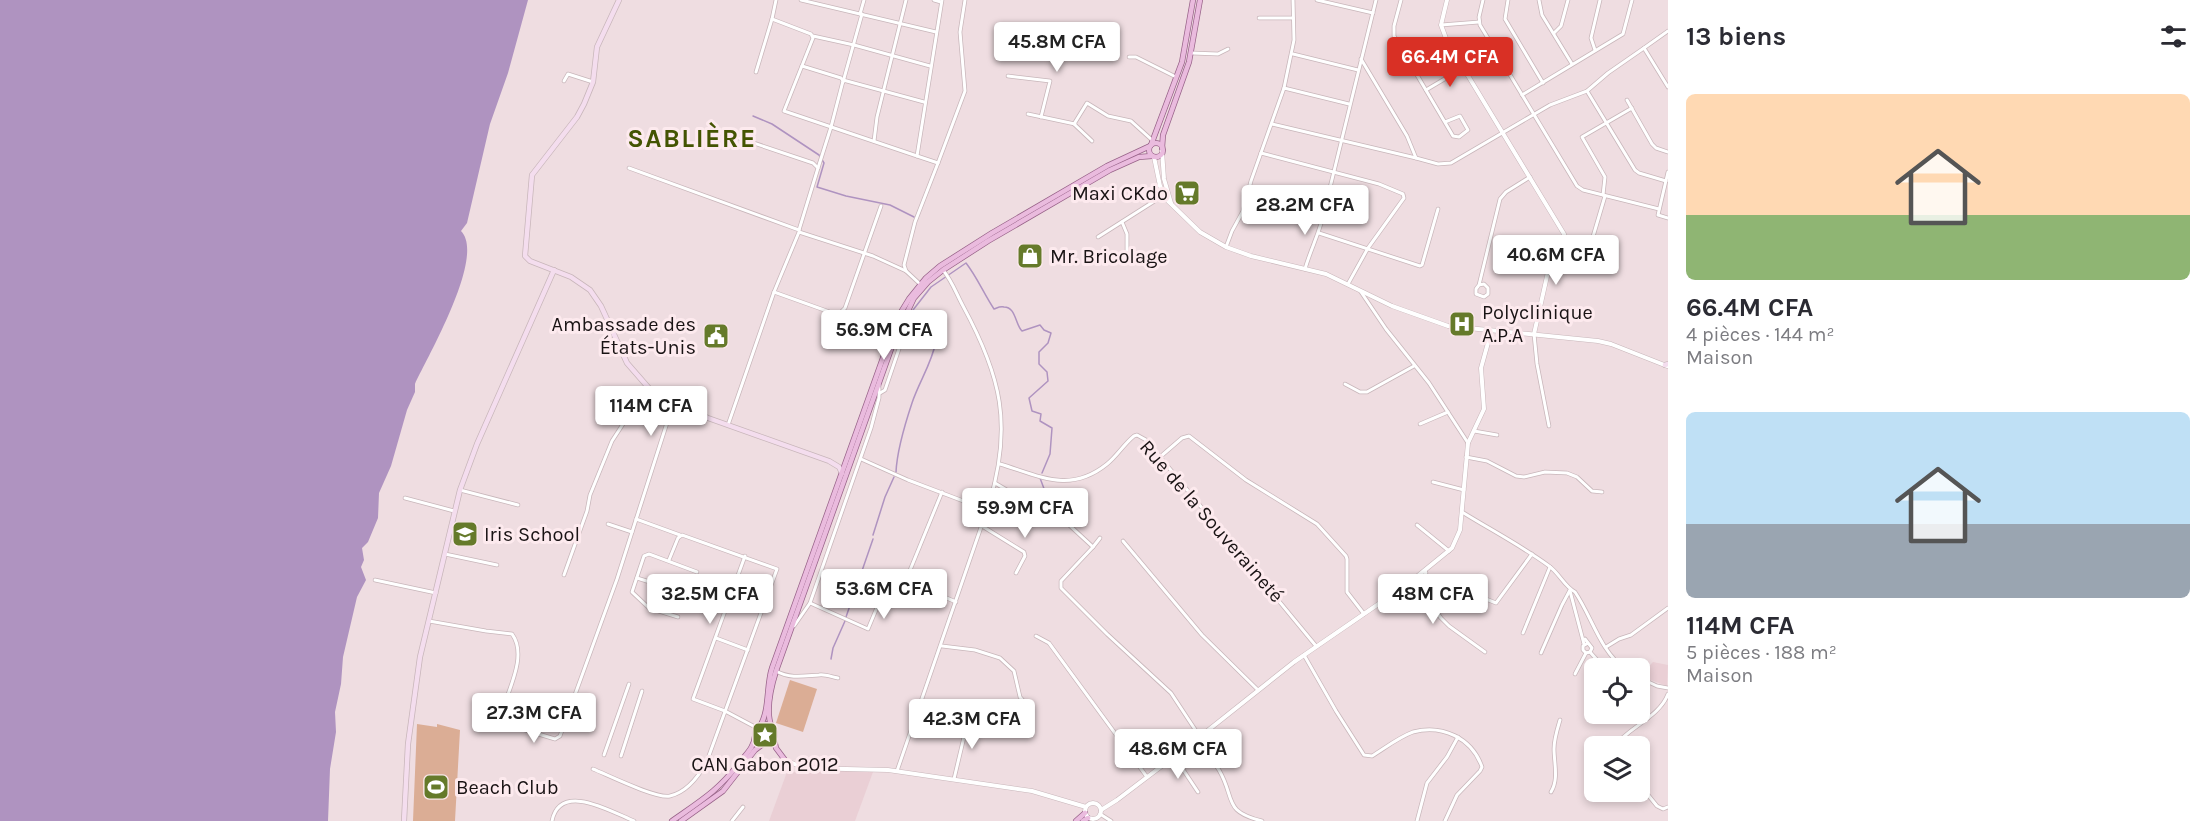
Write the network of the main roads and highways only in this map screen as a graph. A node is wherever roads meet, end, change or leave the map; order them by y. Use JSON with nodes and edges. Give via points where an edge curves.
{"nodes":[{"id":1,"x":619,"y":0,"type":"edge"},
{"id":2,"x":1193,"y":0,"type":"edge"},
{"id":3,"x":1200,"y":0,"type":"edge"},
{"id":4,"x":1151,"y":144,"type":"junction"},
{"id":5,"x":1162,"y":150,"type":"junction"},
{"id":6,"x":1153,"y":156,"type":"junction"},
{"id":7,"x":554,"y":270,"type":"junction"},
{"id":8,"x":847,"y":459,"type":"junction"},
{"id":9,"x":835,"y":464,"type":"junction"},
{"id":10,"x":842,"y":474,"type":"junction"},
{"id":11,"x":758,"y":727,"type":"junction"},
{"id":12,"x":772,"y":728,"type":"junction"},
{"id":13,"x":755,"y":736,"type":"junction"},
{"id":14,"x":774,"y":738,"type":"junction"},
{"id":15,"x":764,"y":744,"type":"junction"},
{"id":16,"x":404,"y":821,"type":"edge"},
{"id":17,"x":672,"y":821,"type":"edge"},
{"id":18,"x":681,"y":821,"type":"edge"},
{"id":19,"x":1076,"y":821,"type":"edge"},
{"id":20,"x":1083,"y":821,"type":"edge"}],
"edges":[{"from":1,"to":7,"type":"main road","via":[[597,47],[593,82],[579,114],[531,180],[525,256]]},
{"from":2,"to":4,"type":"main road","via":[[1178,77]]},
{"from":3,"to":5,"type":"main road","via":[[1191,53],[1163,135]]},
{"from":4,"to":5,"type":"main road","via":[[1158,144]]},
{"from":4,"to":6,"type":"main road","via":[[1149,152]]},
{"from":4,"to":8,"type":"main road","via":[[984,238],[920,284],[895,324]]},
{"from":5,"to":6,"type":"main road","via":[[1159,156]]},
{"from":6,"to":12,"type":"main road","via":[[1136,158],[1110,170],[988,241],[922,288],[908,307],[776,671],[769,715]]},
{"from":7,"to":9,"type":"main road","via":[[576,279],[594,294],[627,363],[657,396]]},
{"from":7,"to":16,"type":"main road","via":[[477,444],[454,511],[413,706]]},
{"from":8,"to":9,"type":"main road"},
{"from":8,"to":10,"type":"main road"},
{"from":9,"to":10,"type":"main road"},
{"from":10,"to":11,"type":"main road","via":[[771,671],[765,714]]},
{"from":11,"to":12,"type":"main road","via":[[766,724]]},
{"from":11,"to":13,"type":"main road"},
{"from":12,"to":14,"type":"main road"},
{"from":13,"to":15,"type":"main road"},
{"from":13,"to":17,"type":"main road","via":[[753,746],[723,784]]},
{"from":14,"to":15,"type":"main road"},
{"from":14,"to":15,"type":"main road","via":[[785,760]]},
{"from":15,"to":18,"type":"main road","via":[[723,791]]},
{"from":19,"to":20,"type":"main road","via":[[1087,815]]}]}
